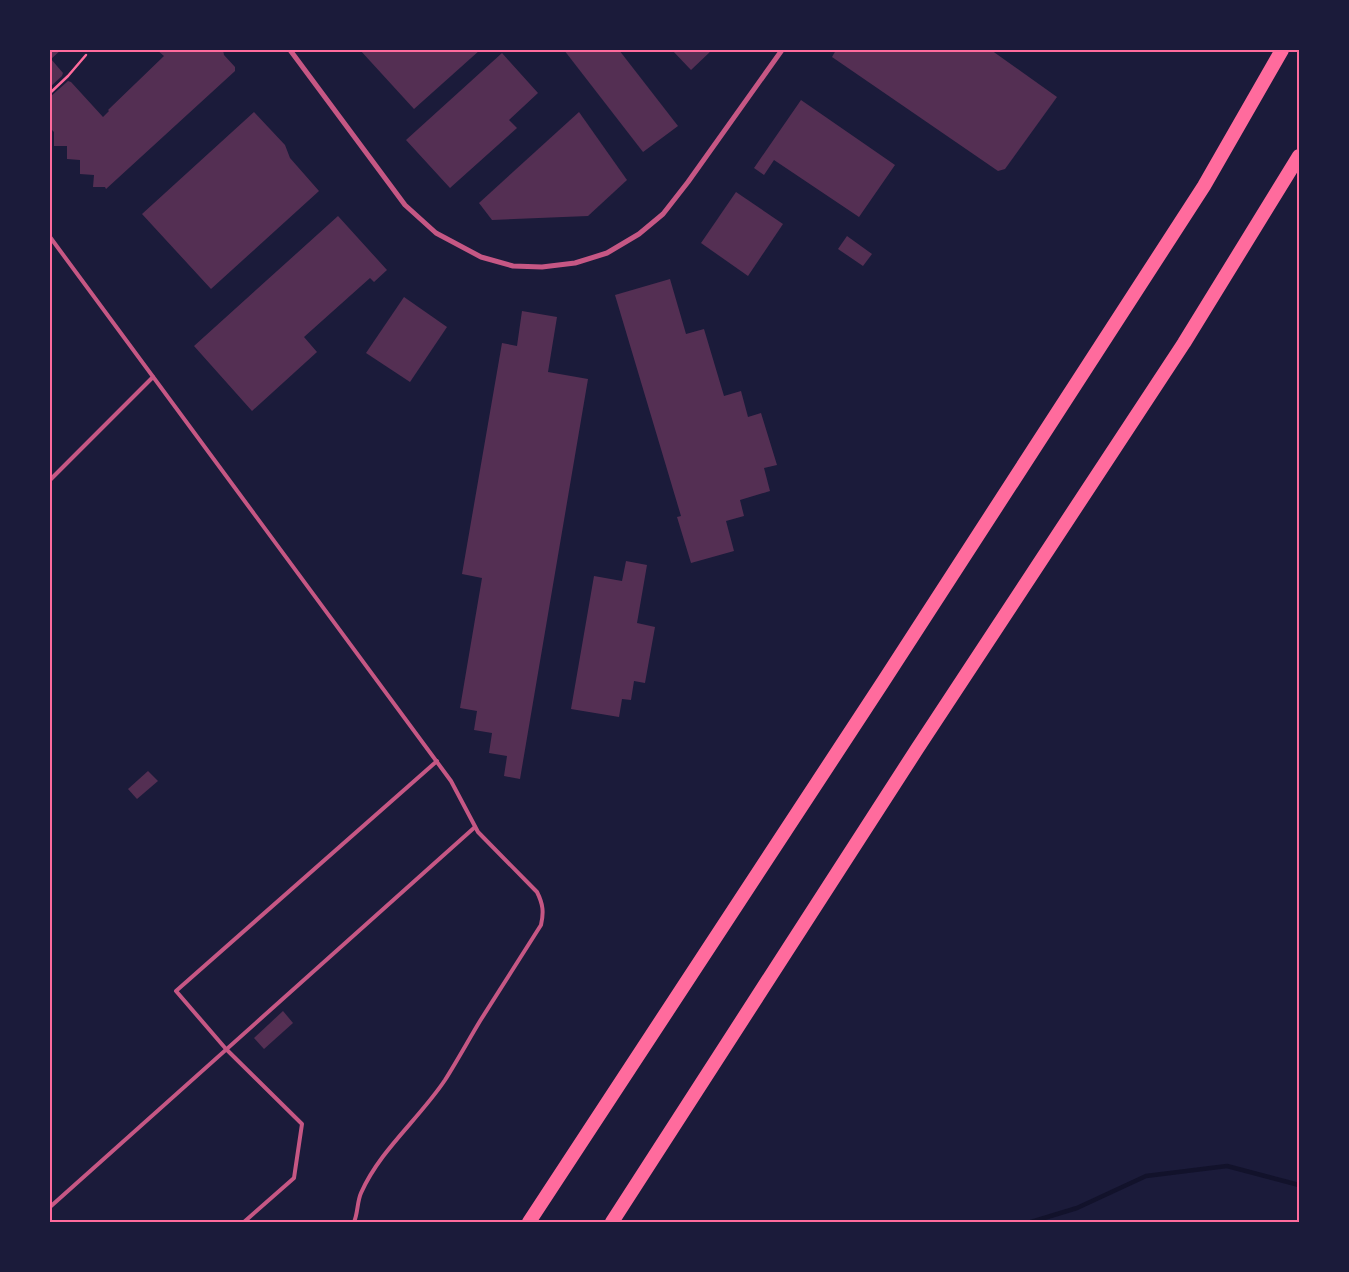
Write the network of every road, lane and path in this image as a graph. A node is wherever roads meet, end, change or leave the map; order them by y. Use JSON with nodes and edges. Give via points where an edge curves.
{"nodes":[{"id":1,"x":290,"y":50,"type":"edge"},
{"id":2,"x":782,"y":50,"type":"edge"},
{"id":3,"x":1282,"y":50,"type":"edge"},
{"id":4,"x":86,"y":56,"type":"dead end"},
{"id":5,"x":50,"y":93,"type":"edge"},
{"id":6,"x":1299,"y":156,"type":"edge"},
{"id":7,"x":50,"y":237,"type":"edge"},
{"id":8,"x":153,"y":377,"type":"junction"},
{"id":9,"x":50,"y":480,"type":"edge"},
{"id":10,"x":437,"y":761,"type":"junction"},
{"id":11,"x":475,"y":827,"type":"junction"},
{"id":12,"x":226,"y":1049,"type":"junction"},
{"id":13,"x":50,"y":1206,"type":"edge"},
{"id":14,"x":244,"y":1222,"type":"edge"},
{"id":15,"x":354,"y":1222,"type":"edge"},
{"id":16,"x":528,"y":1222,"type":"edge"},
{"id":17,"x":612,"y":1222,"type":"edge"}],
"edges":[{"from":1,"to":2,"type":"street","via":[[405,204],[436,234],[481,257],[513,266],[542,267],[575,263],[607,253],[639,234],[663,214]]},
{"from":3,"to":16,"type":"highway","via":[[1204,186]]},
{"from":4,"to":5,"type":"path"},
{"from":6,"to":17,"type":"highway","via":[[1184,343]]},
{"from":7,"to":8,"type":"lane"},
{"from":8,"to":9,"type":"lane"},
{"from":8,"to":10,"type":"lane"},
{"from":10,"to":11,"type":"lane"},
{"from":10,"to":12,"type":"lane","via":[[176,991]]},
{"from":11,"to":12,"type":"lane"},
{"from":11,"to":15,"type":"lane","via":[[537,892],[542,903],[541,925],[444,1081],[368,1180],[359,1195]]},
{"from":12,"to":13,"type":"lane"},
{"from":12,"to":14,"type":"lane","via":[[302,1124],[294,1178]]}]}
